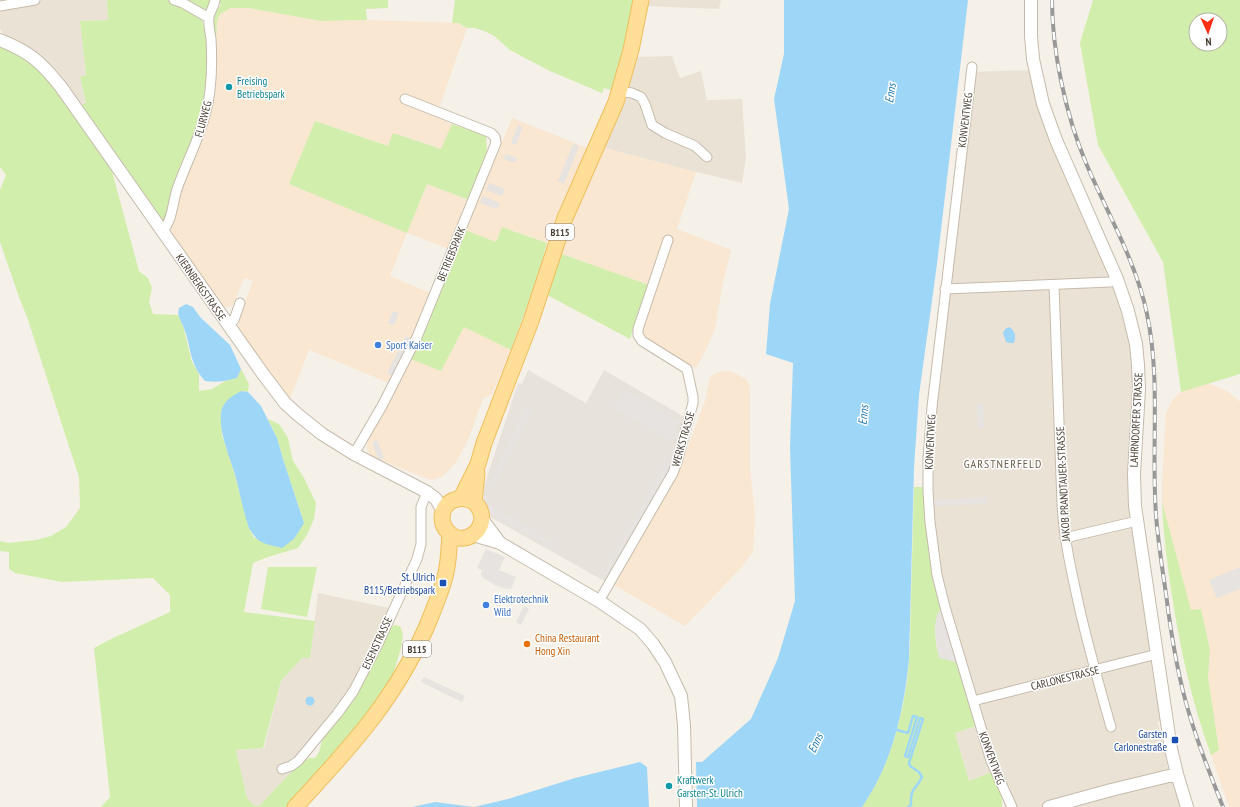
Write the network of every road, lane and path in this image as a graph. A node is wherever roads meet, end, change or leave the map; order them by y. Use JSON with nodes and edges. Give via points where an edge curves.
{"nodes":[{"id":1,"x":35,"y":0,"type":"edge"},
{"id":2,"x":174,"y":0,"type":"edge"},
{"id":3,"x":215,"y":0,"type":"edge"},
{"id":4,"x":641,"y":0,"type":"edge"},
{"id":5,"x":1031,"y":0,"type":"edge"},
{"id":6,"x":0,"y":6,"type":"edge"},
{"id":7,"x":209,"y":18,"type":"junction"},
{"id":8,"x":0,"y":40,"type":"edge"},
{"id":9,"x":972,"y":67,"type":"dead end"},
{"id":10,"x":619,"y":91,"type":"junction"},
{"id":11,"x":405,"y":99,"type":"dead end"},
{"id":12,"x":707,"y":157,"type":"dead end"},
{"id":13,"x":162,"y":232,"type":"junction"},
{"id":14,"x":668,"y":240,"type":"dead end"},
{"id":15,"x":1117,"y":279,"type":"junction"},
{"id":16,"x":1054,"y":284,"type":"junction"},
{"id":17,"x":944,"y":289,"type":"junction"},
{"id":18,"x":240,"y":303,"type":"dead end"},
{"id":19,"x":228,"y":325,"type":"junction"},
{"id":20,"x":354,"y":454,"type":"junction"},
{"id":21,"x":449,"y":500,"type":"junction"},
{"id":22,"x":482,"y":519,"type":"junction"},
{"id":23,"x":1137,"y":521,"type":"junction"},
{"id":24,"x":462,"y":535,"type":"junction"},
{"id":25,"x":1065,"y":538,"type":"junction"},
{"id":26,"x":500,"y":543,"type":"junction"},
{"id":27,"x":599,"y":601,"type":"junction"},
{"id":28,"x":1157,"y":654,"type":"junction"},
{"id":29,"x":1095,"y":670,"type":"junction"},
{"id":30,"x":973,"y":701,"type":"junction"},
{"id":31,"x":1110,"y":726,"type":"dead end"},
{"id":32,"x":282,"y":769,"type":"dead end"},
{"id":33,"x":1177,"y":774,"type":"junction"},
{"id":34,"x":296,"y":807,"type":"edge"},
{"id":35,"x":686,"y":807,"type":"edge"},
{"id":36,"x":1012,"y":807,"type":"edge"},
{"id":37,"x":1050,"y":807,"type":"edge"},
{"id":38,"x":1187,"y":807,"type":"edge"}],
"edges":[{"from":1,"to":6,"type":"street"},
{"from":2,"to":7,"type":"street"},
{"from":3,"to":7,"type":"street","name":"FLURWEG"},
{"from":4,"to":10,"type":"main road","number":"B115","via":[[631,50]]},
{"from":5,"to":15,"type":"street","name":"LAHRNDORFER STRASSE","via":[[1033,59],[1043,104],[1056,140]]},
{"from":7,"to":13,"type":"street","name":"FLURWEG","via":[[209,102],[202,128],[177,188],[167,226]]},
{"from":8,"to":13,"type":"street","name":"KIERNBERGSTRASSE","via":[[28,53],[47,69]]},
{"from":9,"to":17,"type":"street","name":"KONVENTWEG"},
{"from":10,"to":12,"type":"street","via":[[641,97],[652,125],[695,146]]},
{"from":10,"to":21,"type":"main road","number":"B115","via":[[565,218],[531,321],[478,464]]},
{"from":11,"to":20,"type":"street","name":"BETRIEBSPARK","via":[[491,133],[496,143],[417,337]]},
{"from":13,"to":19,"type":"street","name":"KIERNBERGSTRASSE"},
{"from":14,"to":27,"type":"street","name":"WERKSTRASSE","via":[[638,335],[642,341],[687,369],[693,403],[673,473]]},
{"from":15,"to":16,"type":"street","via":[[1110,282]]},
{"from":15,"to":23,"type":"street","name":"LAHRNDORFER STRASSE","via":[[1132,324],[1138,365],[1139,406],[1133,484]]},
{"from":16,"to":17,"type":"street"},
{"from":16,"to":25,"type":"street","name":"JAKOB PRANDTAUER-STRASSE"},
{"from":17,"to":30,"type":"street","name":"KONVENTWEG","via":[[929,437],[930,522],[940,588]]},
{"from":18,"to":19,"type":"street","via":[[234,320]]},
{"from":19,"to":20,"type":"street","name":"KIERNBERGSTRASSE","via":[[285,403],[308,424]]},
{"from":20,"to":21,"type":"street","name":"KIERNBERGSTRASSE"},
{"from":21,"to":22,"type":"main road","via":[[480,509]]},
{"from":21,"to":24,"type":"main road","number":"B115","via":[[442,516],[444,526]]},
{"from":21,"to":32,"type":"street","name":"EISENSTRASSE","via":[[421,507],[421,544],[417,559],[363,675],[344,704],[305,753],[294,764]]},
{"from":22,"to":24,"type":"main road","number":"B115","via":[[479,528]]},
{"from":22,"to":26,"type":"street"},
{"from":23,"to":25,"type":"street"},
{"from":23,"to":28,"type":"street","name":"LAHRNDORFER STRASSE"},
{"from":24,"to":26,"type":"street"},
{"from":24,"to":34,"type":"main road","number":"B115","via":[[447,567],[426,628],[390,695],[355,741]]},
{"from":25,"to":29,"type":"street","name":"JAKOB PRANDTAUER-STRASSE"},
{"from":26,"to":27,"type":"street"},
{"from":27,"to":35,"type":"street","via":[[640,629],[659,653],[679,688],[682,696]]},
{"from":28,"to":29,"type":"street","name":"CARLONESTRASSE"},
{"from":28,"to":33,"type":"street","name":"LAHRNDORFER STRASSE"},
{"from":29,"to":30,"type":"street","name":"CARLONESTRASSE"},
{"from":29,"to":31,"type":"street","name":"JAKOB PRANDTAUER-STRASSE"},
{"from":30,"to":36,"type":"street","name":"KONVENTWEG","via":[[991,761]]},
{"from":33,"to":37,"type":"street"},
{"from":33,"to":38,"type":"street","name":"LAHRNDORFER STRASSE"}]}
